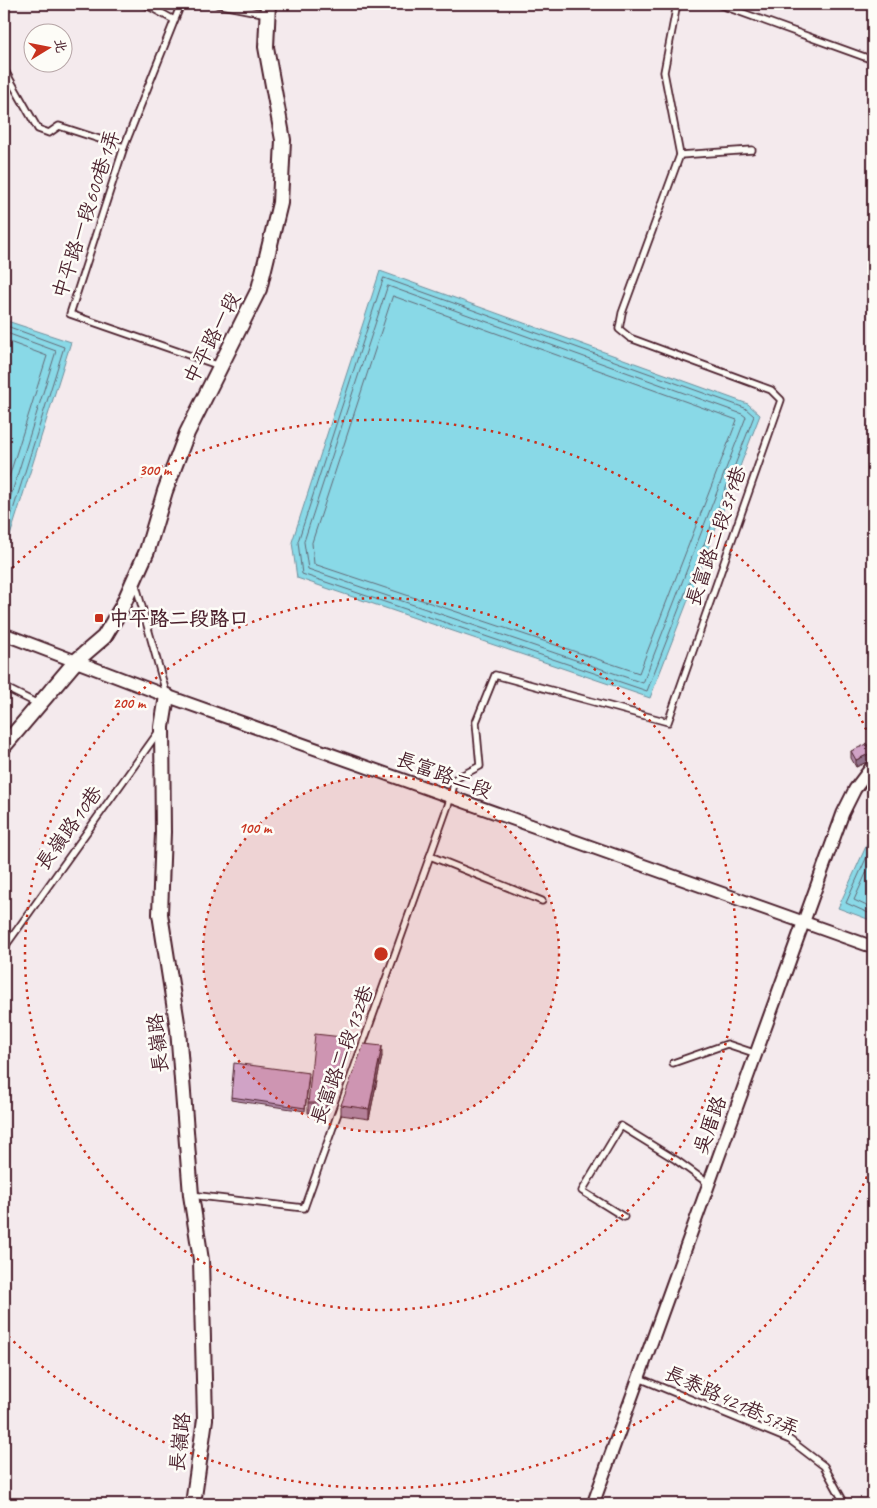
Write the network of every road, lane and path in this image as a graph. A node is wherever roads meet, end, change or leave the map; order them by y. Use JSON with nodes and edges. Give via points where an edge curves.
{"nodes":[{"id":1,"x":145,"y":4,"type":"edge"},
{"id":2,"x":180,"y":4,"type":"edge"},
{"id":3,"x":217,"y":4,"type":"edge"},
{"id":4,"x":677,"y":4,"type":"edge"},
{"id":5,"x":718,"y":4,"type":"edge"},
{"id":6,"x":735,"y":7,"type":"edge"},
{"id":7,"x":267,"y":9,"type":"edge"},
{"id":8,"x":174,"y":20,"type":"junction"},
{"id":9,"x":873,"y":60,"type":"edge"},
{"id":10,"x":4,"y":69,"type":"edge"},
{"id":11,"x":124,"y":147,"type":"junction"},
{"id":12,"x":752,"y":150,"type":"dead end"},
{"id":13,"x":680,"y":155,"type":"junction"},
{"id":14,"x":220,"y":366,"type":"junction"},
{"id":15,"x":135,"y":582,"type":"junction"},
{"id":16,"x":4,"y":634,"type":"edge"},
{"id":17,"x":76,"y":661,"type":"junction"},
{"id":18,"x":4,"y":688,"type":"edge"},
{"id":19,"x":168,"y":696,"type":"junction"},
{"id":20,"x":39,"y":705,"type":"junction"},
{"id":21,"x":162,"y":727,"type":"junction"},
{"id":22,"x":4,"y":746,"type":"edge"},
{"id":23,"x":873,"y":765,"type":"edge"},
{"id":24,"x":451,"y":797,"type":"junction"},
{"id":25,"x":430,"y":856,"type":"junction"},
{"id":26,"x":542,"y":902,"type":"dead end"},
{"id":27,"x":805,"y":924,"type":"junction"},
{"id":28,"x":873,"y":947,"type":"edge"},
{"id":29,"x":4,"y":948,"type":"edge"},
{"id":30,"x":757,"y":1054,"type":"junction"},
{"id":31,"x":673,"y":1063,"type":"dead end"},
{"id":32,"x":709,"y":1184,"type":"junction"},
{"id":33,"x":191,"y":1195,"type":"junction"},
{"id":34,"x":624,"y":1217,"type":"dead end"},
{"id":35,"x":639,"y":1378,"type":"junction"},
{"id":36,"x":193,"y":1504,"type":"edge"},
{"id":37,"x":593,"y":1504,"type":"edge"},
{"id":38,"x":845,"y":1504,"type":"edge"}],
"edges":[{"from":1,"to":8,"type":"lane"},
{"from":2,"to":8,"type":"lane","name":"中平路一段600巷1弄"},
{"from":3,"to":7,"type":"lane"},
{"from":4,"to":13,"type":"lane","via":[[664,72]]},
{"from":5,"to":6,"type":"lane"},
{"from":6,"to":9,"type":"lane"},
{"from":7,"to":14,"type":"street","name":"中平路一段","via":[[266,47],[283,140],[280,203],[259,289]]},
{"from":8,"to":11,"type":"lane","name":"中平路一段600巷1弄"},
{"from":10,"to":11,"type":"lane","via":[[38,129],[50,132],[59,126]]},
{"from":11,"to":14,"type":"lane","name":"中平路一段600巷1弄","via":[[70,314]]},
{"from":12,"to":13,"type":"lane"},
{"from":13,"to":24,"type":"lane","name":"長富路二段379巷","via":[[619,329],[630,338],[771,390],[781,400],[668,722],[495,675],[476,722],[480,766],[455,779]]},
{"from":14,"to":15,"type":"street","name":"中平路一段","via":[[187,433]]},
{"from":15,"to":17,"type":"street","name":"中平路一段","via":[[104,637]]},
{"from":15,"to":19,"type":"lane","name":"長嶺路"},
{"from":16,"to":17,"type":"street","name":"長富路二段"},
{"from":17,"to":19,"type":"street","name":"長富路二段"},
{"from":17,"to":20,"type":"street","name":"中平路一段"},
{"from":18,"to":20,"type":"lane"},
{"from":19,"to":21,"type":"street","name":"長嶺路"},
{"from":19,"to":24,"type":"street","name":"長富路二段"},
{"from":20,"to":22,"type":"street","name":"中平路一段"},
{"from":21,"to":29,"type":"lane","name":"長嶺路10巷"},
{"from":21,"to":33,"type":"street","name":"長嶺路","via":[[160,914],[178,1029]]},
{"from":23,"to":27,"type":"street","name":"吳厝路","via":[[855,788],[843,813]]},
{"from":24,"to":25,"type":"lane","name":"長富路二段132巷"},
{"from":24,"to":27,"type":"street","name":"長富路二段"},
{"from":25,"to":26,"type":"lane"},
{"from":25,"to":33,"type":"lane","name":"長富路二段132巷","via":[[304,1208]]},
{"from":27,"to":28,"type":"street","name":"長富路二段"},
{"from":27,"to":30,"type":"street","name":"吳厝路"},
{"from":30,"to":31,"type":"lane","via":[[726,1044]]},
{"from":30,"to":32,"type":"street","name":"吳厝路"},
{"from":32,"to":34,"type":"lane","via":[[621,1126],[582,1192]]},
{"from":32,"to":35,"type":"street","name":"吳厝路"},
{"from":33,"to":36,"type":"street","name":"長嶺路","via":[[201,1260],[205,1419]]},
{"from":35,"to":37,"type":"street","name":"吳厝路"},
{"from":35,"to":38,"type":"lane","name":"長泰路421巷57弄","via":[[790,1440],[824,1466]]}]}
